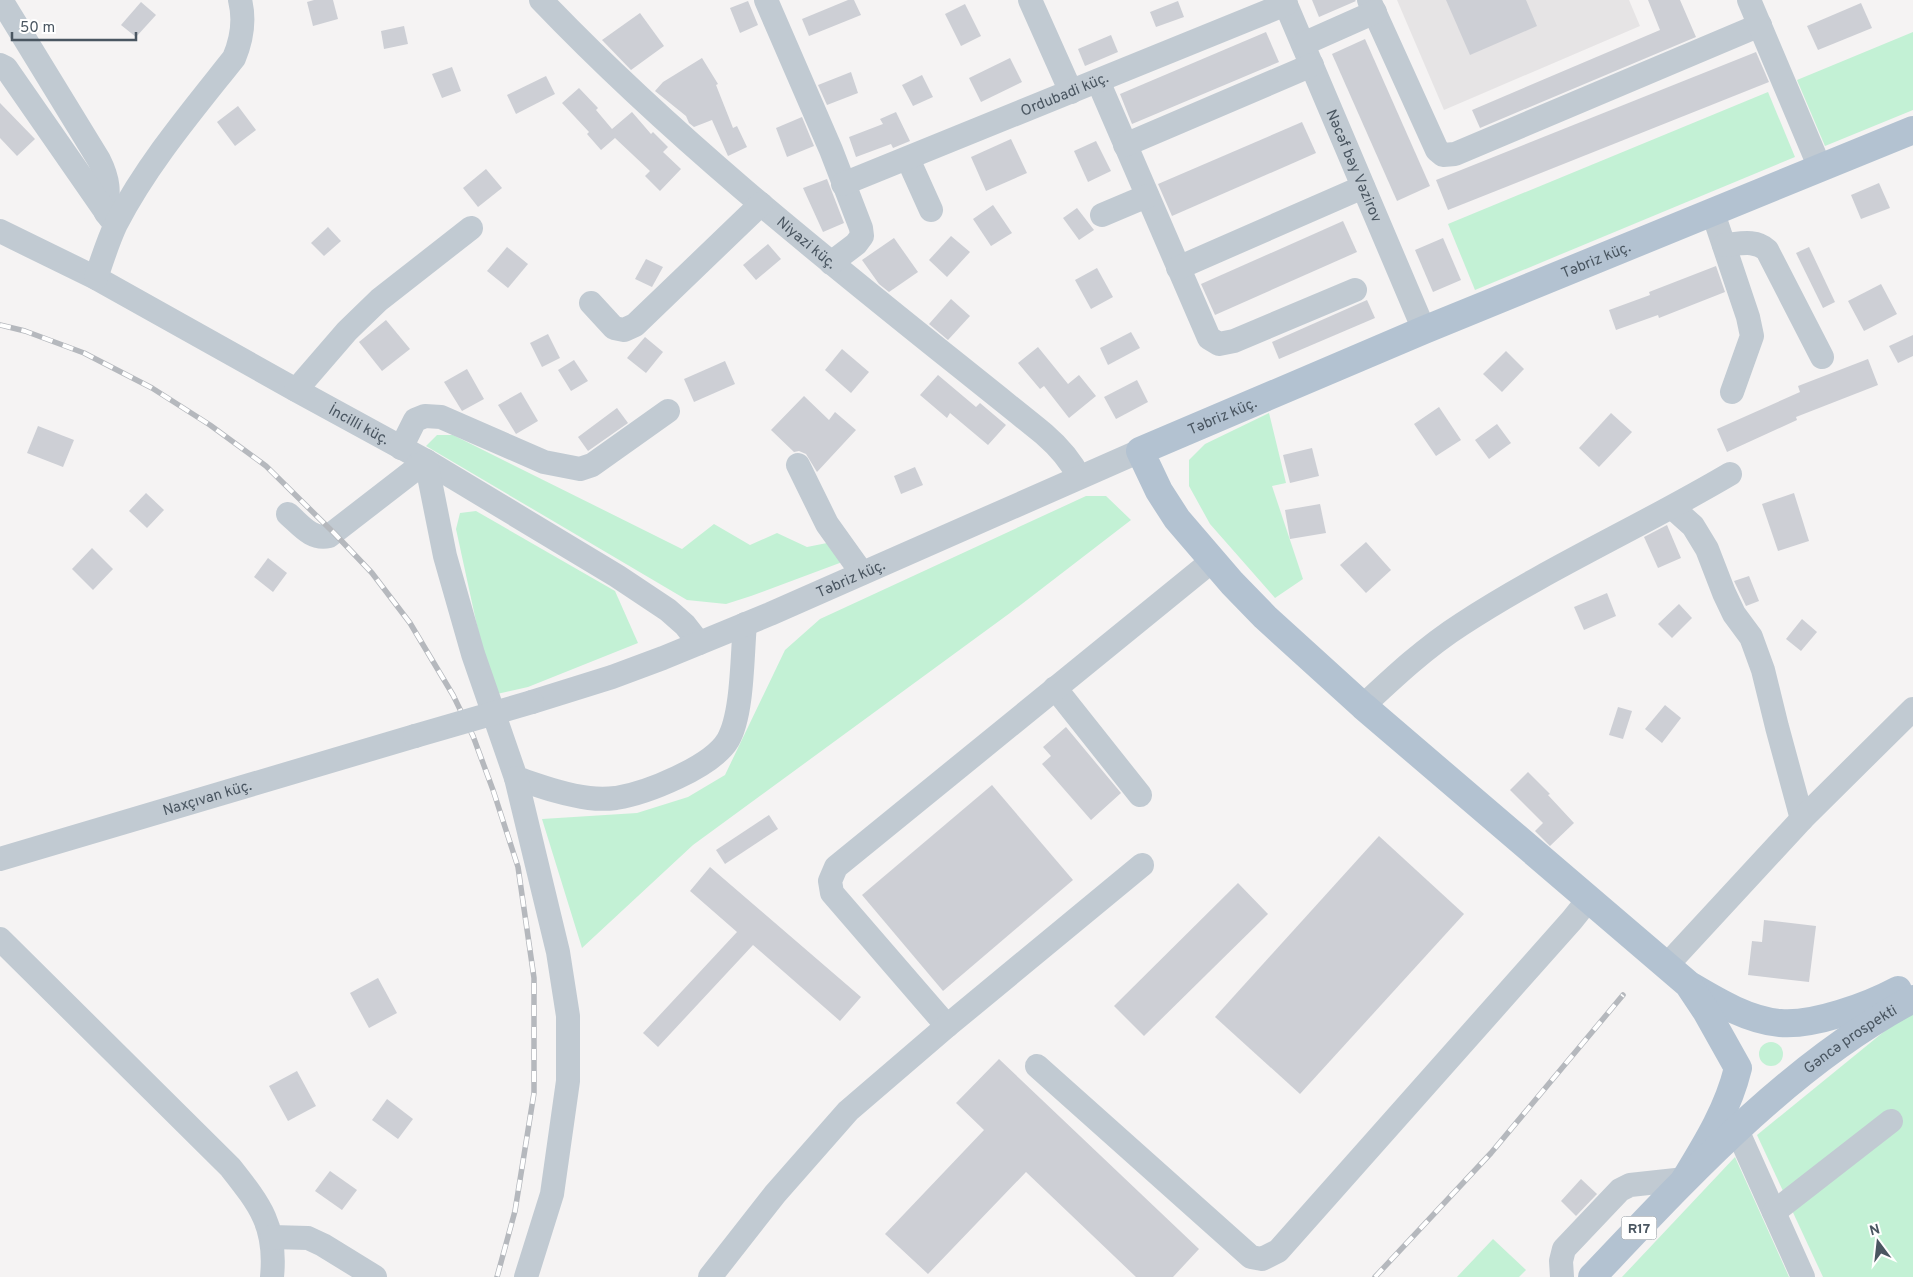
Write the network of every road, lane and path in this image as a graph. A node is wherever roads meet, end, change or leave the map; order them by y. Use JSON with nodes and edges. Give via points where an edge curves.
{"nodes":[{"id":1,"x":1,"y":0,"type":"edge"},
{"id":2,"x":240,"y":0,"type":"edge"},
{"id":3,"x":541,"y":0,"type":"edge"},
{"id":4,"x":766,"y":0,"type":"edge"},
{"id":5,"x":1030,"y":0,"type":"edge"},
{"id":6,"x":1749,"y":0,"type":"edge"},
{"id":7,"x":1285,"y":2,"type":"edge"},
{"id":8,"x":1372,"y":6,"type":"edge"},
{"id":9,"x":1760,"y":25,"type":"junction"},
{"id":10,"x":1303,"y":44,"type":"junction"},
{"id":11,"x":0,"y":65,"type":"edge"},
{"id":12,"x":1312,"y":65,"type":"junction"},
{"id":13,"x":1098,"y":81,"type":"junction"},
{"id":14,"x":1071,"y":92,"type":"junction"},
{"id":15,"x":1913,"y":130,"type":"edge"},
{"id":16,"x":1125,"y":145,"type":"junction"},
{"id":17,"x":908,"y":159,"type":"junction"},
{"id":18,"x":1820,"y":168,"type":"junction"},
{"id":19,"x":843,"y":184,"type":"junction"},
{"id":20,"x":1364,"y":187,"type":"junction"},
{"id":21,"x":1147,"y":196,"type":"junction"},
{"id":22,"x":761,"y":204,"type":"junction"},
{"id":23,"x":931,"y":210,"type":"dead end"},
{"id":24,"x":1713,"y":213,"type":"junction"},
{"id":25,"x":1102,"y":215,"type":"dead end"},
{"id":26,"x":111,"y":219,"type":"junction"},
{"id":27,"x":472,"y":228,"type":"dead end"},
{"id":28,"x":0,"y":231,"type":"edge"},
{"id":29,"x":1724,"y":245,"type":"junction"},
{"id":30,"x":832,"y":263,"type":"junction"},
{"id":31,"x":1178,"y":268,"type":"junction"},
{"id":32,"x":96,"y":278,"type":"junction"},
{"id":33,"x":1355,"y":290,"type":"dead end"},
{"id":34,"x":592,"y":304,"type":"dead end"},
{"id":35,"x":1424,"y":330,"type":"junction"},
{"id":36,"x":1822,"y":357,"type":"dead end"},
{"id":37,"x":296,"y":390,"type":"junction"},
{"id":38,"x":1732,"y":392,"type":"dead end"},
{"id":39,"x":668,"y":411,"type":"dead end"},
{"id":40,"x":401,"y":448,"type":"junction"},
{"id":41,"x":1140,"y":451,"type":"junction"},
{"id":42,"x":426,"y":461,"type":"junction"},
{"id":43,"x":798,"y":465,"type":"dead end"},
{"id":44,"x":1730,"y":474,"type":"dead end"},
{"id":45,"x":1079,"y":477,"type":"junction"},
{"id":46,"x":1674,"y":508,"type":"junction"},
{"id":47,"x":288,"y":514,"type":"dead end"},
{"id":48,"x":1212,"y":560,"type":"junction"},
{"id":49,"x":862,"y":573,"type":"junction"},
{"id":50,"x":745,"y":624,"type":"junction"},
{"id":51,"x":699,"y":643,"type":"junction"},
{"id":52,"x":1055,"y":688,"type":"junction"},
{"id":53,"x":532,"y":702,"type":"joint"},
{"id":54,"x":1363,"y":706,"type":"junction"},
{"id":55,"x":1913,"y":709,"type":"edge"},
{"id":56,"x":516,"y":778,"type":"junction"},
{"id":57,"x":1140,"y":795,"type":"dead end"},
{"id":58,"x":1802,"y":819,"type":"junction"},
{"id":59,"x":0,"y":859,"type":"edge"},
{"id":60,"x":1142,"y":865,"type":"dead end"},
{"id":61,"x":1588,"y":900,"type":"junction"},
{"id":62,"x":0,"y":939,"type":"edge"},
{"id":63,"x":1667,"y":965,"type":"junction"},
{"id":64,"x":1913,"y":982,"type":"edge"},
{"id":65,"x":1688,"y":984,"type":"junction"},
{"id":66,"x":1913,"y":999,"type":"edge"},
{"id":67,"x":1779,"y":1022,"type":"junction"},
{"id":68,"x":947,"y":1026,"type":"junction"},
{"id":69,"x":1037,"y":1066,"type":"dead end"},
{"id":70,"x":1738,"y":1068,"type":"junction"},
{"id":71,"x":1792,"y":1083,"type":"junction"},
{"id":72,"x":1891,"y":1121,"type":"dead end"},
{"id":73,"x":1737,"y":1130,"type":"junction"},
{"id":74,"x":1685,"y":1179,"type":"junction"},
{"id":75,"x":1774,"y":1212,"type":"junction"},
{"id":76,"x":272,"y":1237,"type":"junction"},
{"id":77,"x":272,"y":1277,"type":"edge"},
{"id":78,"x":375,"y":1277,"type":"edge"},
{"id":79,"x":526,"y":1277,"type":"edge"},
{"id":80,"x":710,"y":1277,"type":"edge"},
{"id":81,"x":1562,"y":1277,"type":"edge"},
{"id":82,"x":1592,"y":1277,"type":"edge"},
{"id":83,"x":1802,"y":1277,"type":"edge"}],
"edges":[{"from":1,"to":26,"type":"street","via":[[99,160],[106,174]]},
{"from":2,"to":26,"type":"street","via":[[242,33],[234,58]]},
{"from":3,"to":22,"type":"street","name":"Niyazi küç.","via":[[596,57]]},
{"from":4,"to":19,"type":"street"},
{"from":5,"to":14,"type":"street"},
{"from":6,"to":9,"type":"street"},
{"from":7,"to":10,"type":"street","name":"Nəcəf bəy Vəzirov"},
{"from":7,"to":13,"type":"street","name":"Ordubadi küç."},
{"from":8,"to":9,"type":"street","via":[[1437,150],[1443,155],[1455,154]]},
{"from":8,"to":10,"type":"street"},
{"from":9,"to":18,"type":"street"},
{"from":10,"to":12,"type":"street","name":"Nəcəf bəy Vəzirov"},
{"from":11,"to":26,"type":"street","via":[[6,68]]},
{"from":12,"to":16,"type":"street"},
{"from":12,"to":20,"type":"street","name":"Nəcəf bəy Vəzirov"},
{"from":13,"to":14,"type":"street","name":"Ordubadi küç."},
{"from":13,"to":16,"type":"street"},
{"from":14,"to":17,"type":"street","name":"Ordubadi küç."},
{"from":15,"to":18,"type":"main road","name":"Təbriz küç."},
{"from":16,"to":21,"type":"street"},
{"from":17,"to":19,"type":"street","name":"Ordubadi küç."},
{"from":17,"to":23,"type":"street"},
{"from":18,"to":24,"type":"main road","name":"Təbriz küç."},
{"from":19,"to":30,"type":"street","via":[[862,236]]},
{"from":20,"to":31,"type":"street"},
{"from":20,"to":35,"type":"street","name":"Nəcəf bəy Vəzirov"},
{"from":21,"to":25,"type":"street"},
{"from":21,"to":31,"type":"street"},
{"from":22,"to":30,"type":"street","name":"Niyazi küç."},
{"from":22,"to":34,"type":"street","via":[[635,325],[624,330],[614,328]]},
{"from":24,"to":29,"type":"street"},
{"from":24,"to":35,"type":"main road","name":"Təbriz küç."},
{"from":26,"to":32,"type":"street"},
{"from":27,"to":37,"type":"street","via":[[378,300]]},
{"from":28,"to":32,"type":"street","name":"İncilli küç."},
{"from":29,"to":36,"type":"street","via":[[1752,243],[1767,250]]},
{"from":29,"to":38,"type":"street","via":[[1752,336]]},
{"from":30,"to":45,"type":"street","name":"Niyazi küç.","via":[[1044,434],[1060,448]]},
{"from":31,"to":33,"type":"street","via":[[1209,338],[1219,344]]},
{"from":32,"to":37,"type":"street","name":"İncilli küç."},
{"from":35,"to":41,"type":"main road","name":"Təbriz küç."},
{"from":37,"to":40,"type":"street","name":"İncilli küç."},
{"from":39,"to":40,"type":"street","via":[[592,465],[580,469],[544,462],[441,417],[425,416],[415,420]]},
{"from":40,"to":42,"type":"street","name":"İncilli küç."},
{"from":41,"to":45,"type":"street","name":"Təbriz küç."},
{"from":41,"to":48,"type":"main road","via":[[1177,519]]},
{"from":42,"to":47,"type":"street","via":[[329,536],[313,536]]},
{"from":42,"to":51,"type":"street","name":"İncilli küç.","via":[[617,576],[668,610]]},
{"from":42,"to":56,"type":"street","via":[[445,556]]},
{"from":43,"to":49,"type":"street","via":[[827,524]]},
{"from":44,"to":46,"type":"street"},
{"from":45,"to":49,"type":"street","name":"Təbriz küç."},
{"from":46,"to":54,"type":"street","via":[[1517,590],[1461,625],[1406,665]]},
{"from":46,"to":58,"type":"street","via":[[1694,526],[1734,614],[1751,637],[1763,670]]},
{"from":48,"to":52,"type":"street"},
{"from":48,"to":54,"type":"main road","via":[[1265,617]]},
{"from":49,"to":50,"type":"street","name":"Təbriz küç."},
{"from":50,"to":51,"type":"street","name":"Təbriz küç."},
{"from":50,"to":56,"type":"street","via":[[737,718],[728,740],[711,759],[685,774],[616,798],[591,798],[558,792]]},
{"from":51,"to":53,"type":"street","name":"Təbriz küç.","via":[[612,677]]},
{"from":52,"to":57,"type":"street"},
{"from":52,"to":68,"type":"street","via":[[836,867],[830,881],[832,893]]},
{"from":53,"to":59,"type":"street","name":"Naxçıvan küç.","bridge":true},
{"from":54,"to":61,"type":"main road"},
{"from":55,"to":58,"type":"street"},
{"from":56,"to":79,"type":"street","via":[[558,952],[568,1016],[568,1081],[552,1194]]},
{"from":58,"to":63,"type":"street"},
{"from":60,"to":68,"type":"street"},
{"from":61,"to":63,"type":"main road"},
{"from":61,"to":69,"type":"street","via":[[1278,1251],[1262,1259],[1251,1257]]},
{"from":62,"to":76,"type":"street","via":[[230,1167],[264,1214]]},
{"from":63,"to":65,"type":"main road"},
{"from":64,"to":67,"type":"main road","name":"Gəncə prospekti","via":[[1852,1009],[1814,1020]]},
{"from":65,"to":67,"type":"main road","via":[[1734,1009]]},
{"from":65,"to":70,"type":"main road"},
{"from":66,"to":71,"type":"main road","name":"Gəncə prospekti","via":[[1850,1037]]},
{"from":67,"to":70,"type":"main road","via":[[1758,1023],[1741,1037],[1736,1052]]},
{"from":67,"to":71,"type":"main road","via":[[1797,1034],[1805,1054],[1804,1065]]},
{"from":68,"to":80,"type":"street","via":[[848,1111],[775,1194]]},
{"from":70,"to":71,"type":"main road","via":[[1751,1085],[1761,1089],[1772,1090]]},
{"from":70,"to":74,"type":"main road","via":[[1719,1122]]},
{"from":71,"to":73,"type":"main road","name":"Gəncə prospekti"},
{"from":72,"to":75,"type":"street"},
{"from":73,"to":74,"type":"main road","name":"Gəncə prospekti"},
{"from":73,"to":75,"type":"street"},
{"from":74,"to":81,"type":"street","via":[[1630,1185],[1620,1190],[1564,1250]]},
{"from":74,"to":82,"type":"main road","number":"R17"},
{"from":75,"to":83,"type":"street"},
{"from":76,"to":77,"type":"street"},
{"from":76,"to":78,"type":"street","via":[[308,1238]]}]}
